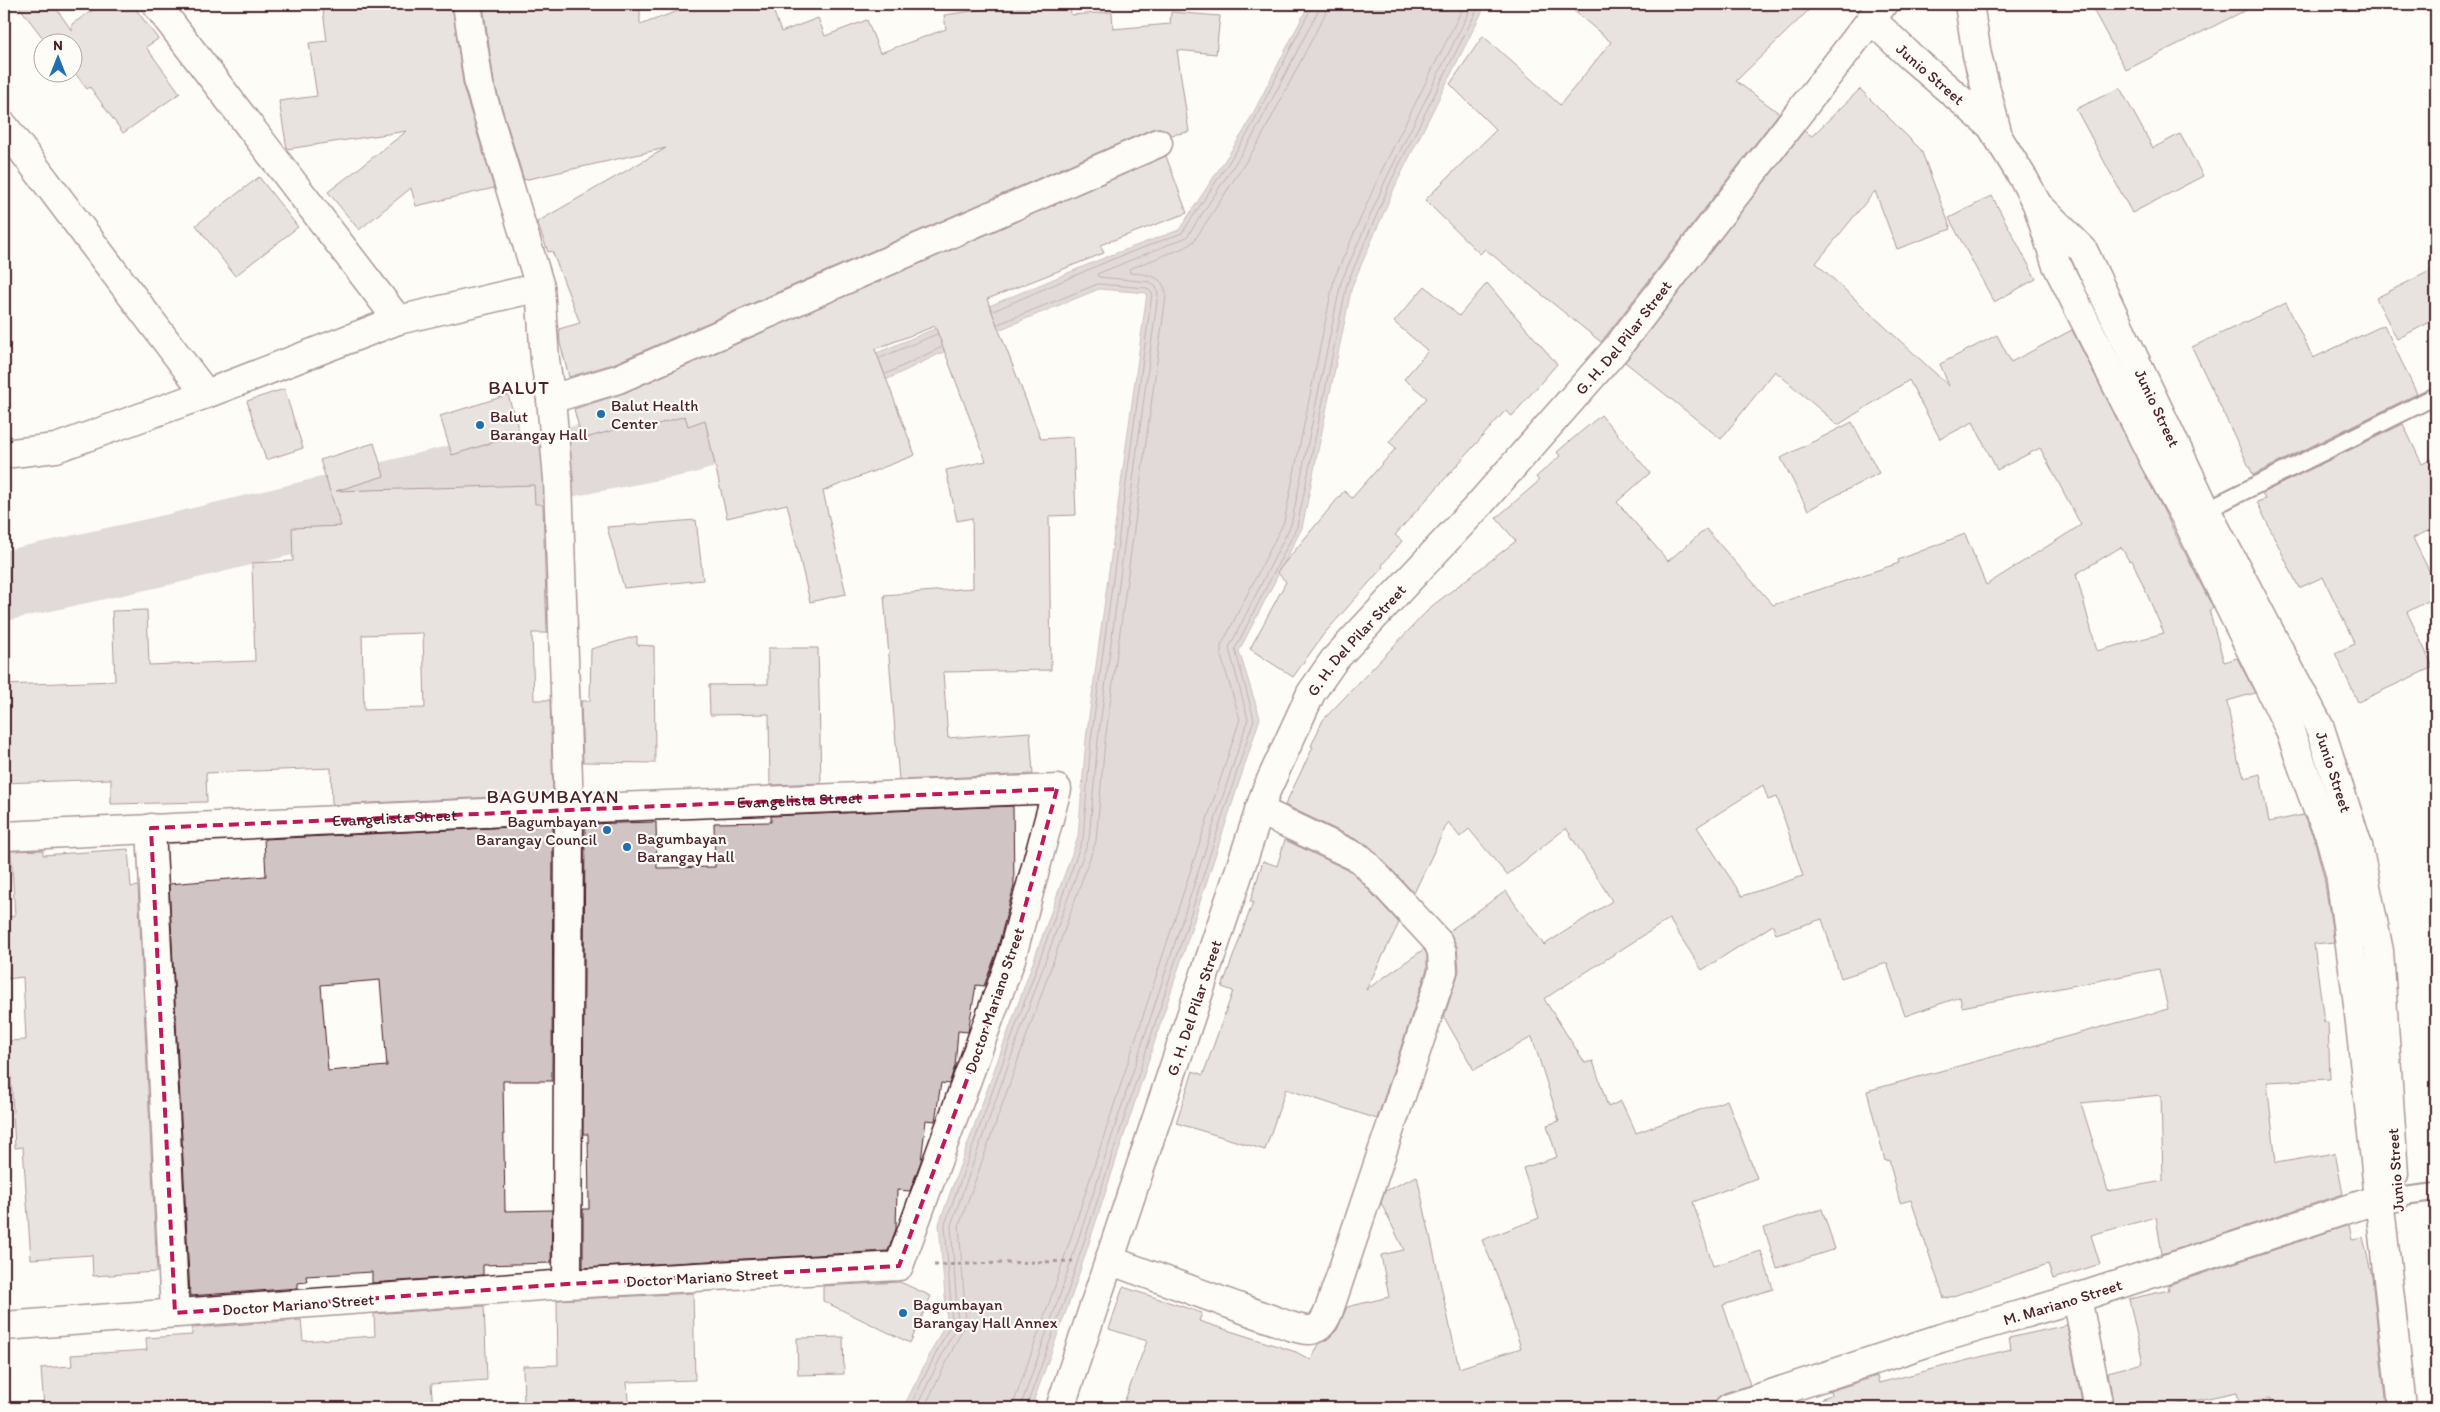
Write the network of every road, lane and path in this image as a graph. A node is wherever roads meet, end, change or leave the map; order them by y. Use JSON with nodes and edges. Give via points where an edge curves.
{"nodes":[{"id":1,"x":156,"y":4,"type":"edge"},
{"id":2,"x":467,"y":4,"type":"edge"},
{"id":3,"x":1969,"y":4,"type":"edge"},
{"id":4,"x":1877,"y":12,"type":"edge"},
{"id":5,"x":4,"y":126,"type":"edge"},
{"id":6,"x":1999,"y":139,"type":"junction"},
{"id":7,"x":1158,"y":143,"type":"dead end"},
{"id":8,"x":540,"y":287,"type":"junction"},
{"id":9,"x":398,"y":320,"type":"junction"},
{"id":10,"x":206,"y":394,"type":"junction"},
{"id":11,"x":2436,"y":396,"type":"edge"},
{"id":12,"x":551,"y":399,"type":"junction"},
{"id":13,"x":4,"y":454,"type":"edge"},
{"id":14,"x":2196,"y":515,"type":"junction"},
{"id":15,"x":1057,"y":789,"type":"joint"},
{"id":16,"x":569,"y":809,"type":"junction"},
{"id":17,"x":1259,"y":810,"type":"junction"},
{"id":18,"x":151,"y":828,"type":"junction"},
{"id":19,"x":4,"y":836,"type":"edge"},
{"id":20,"x":2436,"y":1192,"type":"edge"},
{"id":21,"x":2388,"y":1198,"type":"junction"},
{"id":22,"x":1109,"y":1260,"type":"junction"},
{"id":23,"x":1081,"y":1261,"type":"dead end"},
{"id":24,"x":939,"y":1265,"type":"dead end"},
{"id":25,"x":567,"y":1284,"type":"junction"},
{"id":26,"x":2078,"y":1298,"type":"junction"},
{"id":27,"x":174,"y":1313,"type":"junction"},
{"id":28,"x":4,"y":1326,"type":"edge"},
{"id":29,"x":1060,"y":1408,"type":"edge"},
{"id":30,"x":1729,"y":1408,"type":"edge"},
{"id":31,"x":2100,"y":1408,"type":"edge"},
{"id":32,"x":2402,"y":1408,"type":"edge"},
{"id":33,"x":2418,"y":1408,"type":"edge"}],
"edges":[{"from":1,"to":9,"type":"street"},
{"from":2,"to":8,"type":"street","via":[[479,85]]},
{"from":3,"to":6,"type":"street","via":[[1977,55]]},
{"from":4,"to":6,"type":"street","name":"Junio Street","via":[[1911,57],[1982,117]]},
{"from":4,"to":17,"type":"street","name":"G. H. Del Pilar Street","via":[[1616,349],[1478,506],[1334,660],[1311,693]]},
{"from":5,"to":10,"type":"street"},
{"from":6,"to":14,"type":"street","name":"Junio Street","via":[[2036,204],[2056,263],[2155,462]]},
{"from":7,"to":12,"type":"street","via":[[618,379]]},
{"from":8,"to":9,"type":"street"},
{"from":8,"to":12,"type":"street"},
{"from":9,"to":10,"type":"street"},
{"from":10,"to":13,"type":"street","via":[[56,448]]},
{"from":11,"to":14,"type":"lane"},
{"from":12,"to":16,"type":"street","via":[[558,480]]},
{"from":14,"to":21,"type":"street","name":"Junio Street","via":[[2289,728],[2329,833],[2340,874]]},
{"from":15,"to":16,"type":"street","name":"Evangelista Street"},
{"from":15,"to":25,"type":"street","name":"Doctor Mariano Street","via":[[1011,960],[898,1266]]},
{"from":16,"to":18,"type":"street","name":"Evangelista Street"},
{"from":16,"to":25,"type":"street"},
{"from":17,"to":22,"type":"street","name":"G. H. Del Pilar Street"},
{"from":17,"to":22,"type":"street","via":[[1361,859],[1438,942],[1443,971],[1328,1313],[1319,1327],[1313,1330],[1286,1325]]},
{"from":18,"to":19,"type":"street","name":"Evangelista Street"},
{"from":18,"to":27,"type":"street"},
{"from":20,"to":21,"type":"lane"},
{"from":21,"to":26,"type":"street","name":"M. Mariano Street"},
{"from":21,"to":32,"type":"street","name":"Junio Street","via":[[2389,1273]]},
{"from":21,"to":33,"type":"street","name":"Junio Street"},
{"from":22,"to":29,"type":"street","name":"G. H. Del Pilar Street"},
{"from":23,"to":24,"type":"path"},
{"from":25,"to":27,"type":"street","name":"Doctor Mariano Street"},
{"from":26,"to":30,"type":"street","name":"M. Mariano Street","via":[[1941,1338]]},
{"from":26,"to":31,"type":"street"},
{"from":27,"to":28,"type":"street","name":"Doctor Mariano Street"}]}
